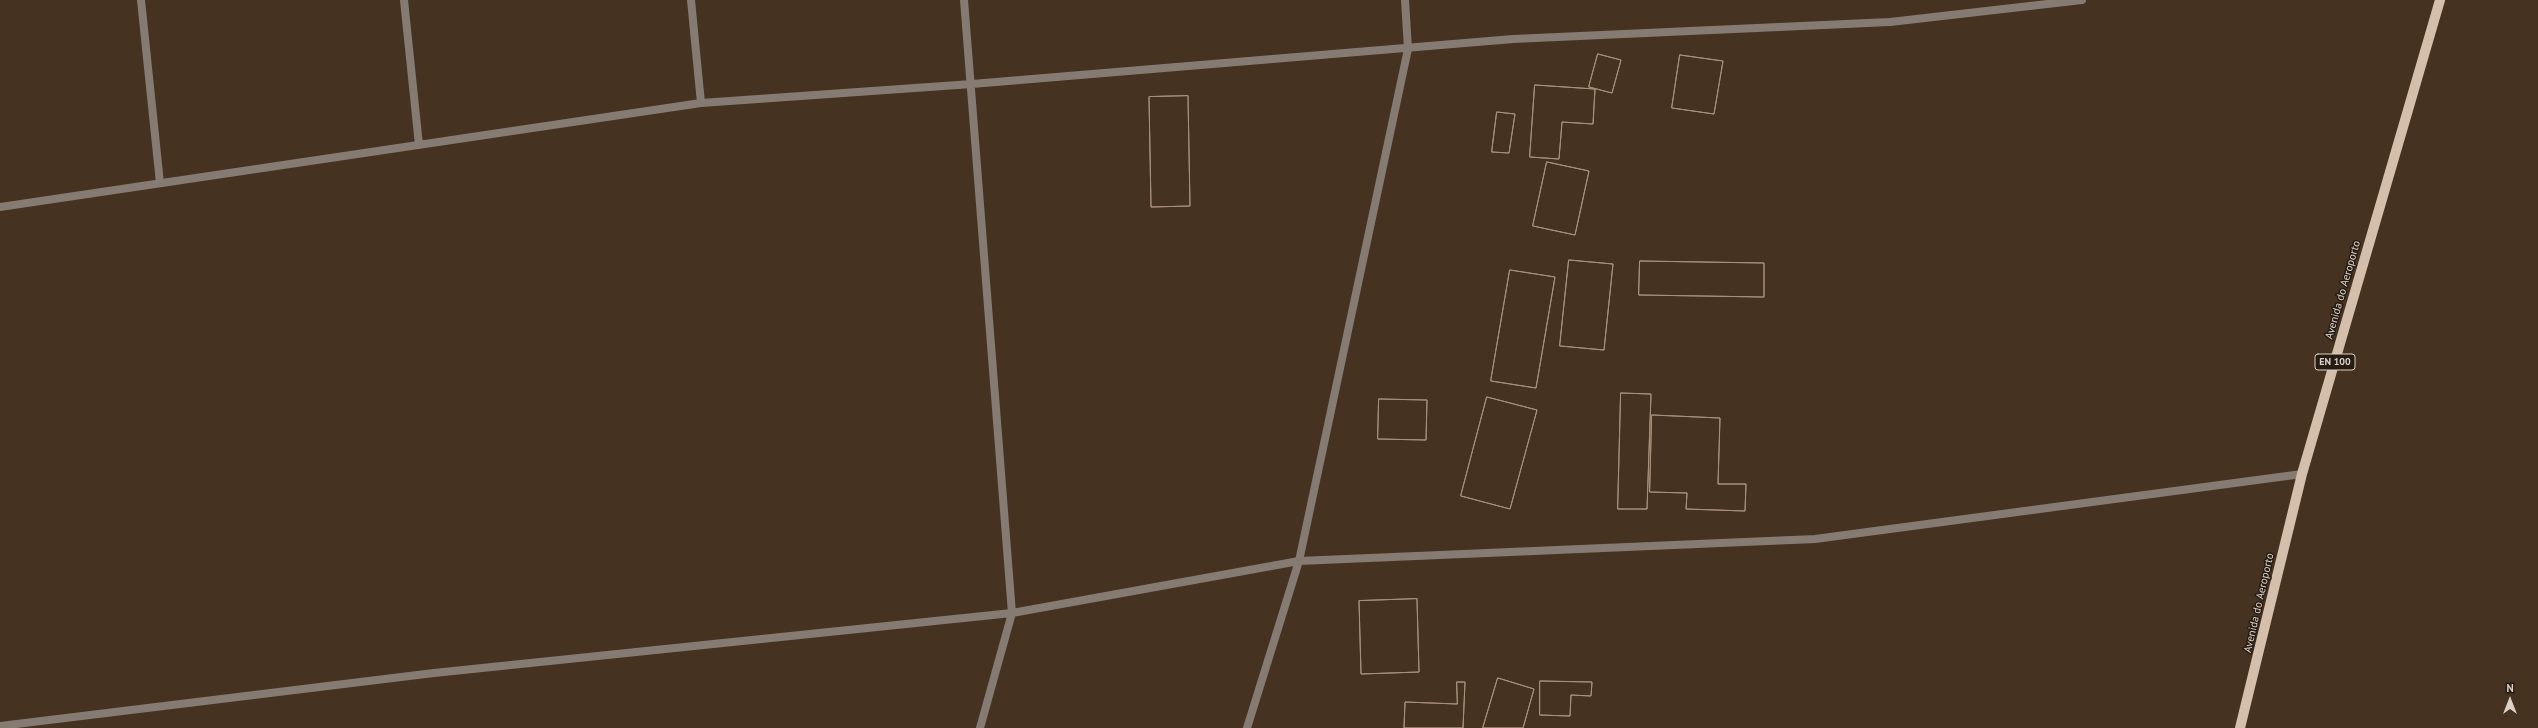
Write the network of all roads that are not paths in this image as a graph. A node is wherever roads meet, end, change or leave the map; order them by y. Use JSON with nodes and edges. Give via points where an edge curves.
{"nodes":[{"id":1,"x":141,"y":0,"type":"edge"},
{"id":2,"x":404,"y":0,"type":"edge"},
{"id":3,"x":691,"y":0,"type":"edge"},
{"id":4,"x":964,"y":0,"type":"edge"},
{"id":5,"x":1405,"y":0,"type":"edge"},
{"id":6,"x":2082,"y":0,"type":"edge"},
{"id":7,"x":2440,"y":0,"type":"edge"},
{"id":8,"x":1408,"y":49,"type":"junction"},
{"id":9,"x":972,"y":84,"type":"junction"},
{"id":10,"x":701,"y":103,"type":"junction"},
{"id":11,"x":419,"y":144,"type":"junction"},
{"id":12,"x":160,"y":183,"type":"junction"},
{"id":13,"x":0,"y":207,"type":"edge"},
{"id":14,"x":2302,"y":474,"type":"junction"},
{"id":15,"x":1299,"y":561,"type":"junction"},
{"id":16,"x":1012,"y":613,"type":"junction"},
{"id":17,"x":0,"y":726,"type":"edge"},
{"id":18,"x":980,"y":728,"type":"edge"},
{"id":19,"x":1247,"y":728,"type":"edge"},
{"id":20,"x":2240,"y":728,"type":"edge"}],
"edges":[{"from":1,"to":12,"type":"street"},
{"from":2,"to":11,"type":"street"},
{"from":3,"to":10,"type":"street"},
{"from":4,"to":9,"type":"street"},
{"from":5,"to":8,"type":"street"},
{"from":6,"to":8,"type":"street","via":[[1890,22],[1513,39]]},
{"from":7,"to":14,"type":"main road","name":"Avenida do Aeroporto","number":"EN 100"},
{"from":8,"to":9,"type":"street"},
{"from":8,"to":15,"type":"street"},
{"from":9,"to":10,"type":"street"},
{"from":9,"to":16,"type":"street"},
{"from":10,"to":11,"type":"street"},
{"from":11,"to":12,"type":"street"},
{"from":12,"to":13,"type":"street"},
{"from":14,"to":15,"type":"street","via":[[1815,539]]},
{"from":14,"to":20,"type":"main road","name":"Avenida do Aeroporto","number":"EN 100"},
{"from":15,"to":16,"type":"street"},
{"from":15,"to":19,"type":"street"},
{"from":16,"to":17,"type":"street","via":[[434,673]]},
{"from":16,"to":18,"type":"street"}]}
